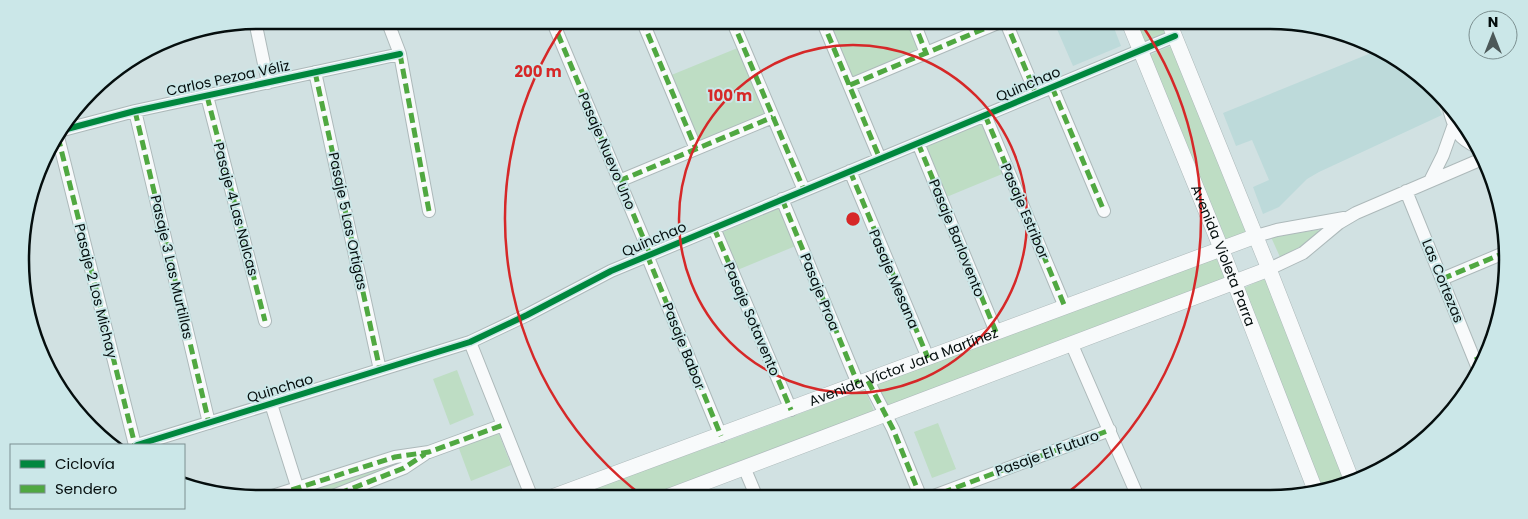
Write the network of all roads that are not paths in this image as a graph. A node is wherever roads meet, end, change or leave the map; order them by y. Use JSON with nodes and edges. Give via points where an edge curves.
{"nodes":[{"id":1,"x":257,"y":29,"type":"edge"},
{"id":2,"x":390,"y":29,"type":"edge"},
{"id":3,"x":556,"y":29,"type":"edge"},
{"id":4,"x":646,"y":29,"type":"edge"},
{"id":5,"x":736,"y":29,"type":"edge"},
{"id":6,"x":826,"y":29,"type":"edge"},
{"id":7,"x":917,"y":29,"type":"edge"},
{"id":8,"x":983,"y":29,"type":"edge"},
{"id":9,"x":1009,"y":29,"type":"edge"},
{"id":10,"x":1132,"y":29,"type":"edge"},
{"id":11,"x":1172,"y":29,"type":"edge"},
{"id":12,"x":1175,"y":36,"type":"junction"},
{"id":13,"x":1140,"y":50,"type":"junction"},
{"id":14,"x":926,"y":53,"type":"junction"},
{"id":15,"x":400,"y":54,"type":"junction"},
{"id":16,"x":315,"y":72,"type":"junction"},
{"id":17,"x":268,"y":82,"type":"junction"},
{"id":18,"x":850,"y":85,"type":"junction"},
{"id":19,"x":1052,"y":87,"type":"junction"},
{"id":20,"x":1036,"y":94,"type":"junction"},
{"id":21,"x":207,"y":96,"type":"junction"},
{"id":22,"x":135,"y":111,"type":"junction"},
{"id":23,"x":985,"y":115,"type":"junction"},
{"id":24,"x":773,"y":117,"type":"junction"},
{"id":25,"x":1451,"y":118,"type":"edge"},
{"id":26,"x":1453,"y":127,"type":"junction"},
{"id":27,"x":70,"y":128,"type":"edge"},
{"id":28,"x":1465,"y":138,"type":"edge"},
{"id":29,"x":918,"y":143,"type":"junction"},
{"id":30,"x":60,"y":144,"type":"edge"},
{"id":31,"x":696,"y":149,"type":"junction"},
{"id":32,"x":880,"y":159,"type":"junction"},
{"id":33,"x":1477,"y":161,"type":"edge"},
{"id":34,"x":850,"y":171,"type":"junction"},
{"id":35,"x":619,"y":181,"type":"junction"},
{"id":36,"x":1430,"y":181,"type":"junction"},
{"id":37,"x":804,"y":190,"type":"junction"},
{"id":38,"x":1406,"y":191,"type":"junction"},
{"id":39,"x":782,"y":199,"type":"junction"},
{"id":40,"x":430,"y":211,"type":"dead end"},
{"id":41,"x":1104,"y":211,"type":"dead end"},
{"id":42,"x":1343,"y":220,"type":"junction"},
{"id":43,"x":714,"y":228,"type":"junction"},
{"id":44,"x":1256,"y":236,"type":"junction"},
{"id":45,"x":1221,"y":248,"type":"junction"},
{"id":46,"x":649,"y":255,"type":"junction"},
{"id":47,"x":1499,"y":255,"type":"edge"},
{"id":48,"x":1269,"y":269,"type":"junction"},
{"id":49,"x":1442,"y":279,"type":"junction"},
{"id":50,"x":1234,"y":283,"type":"junction"},
{"id":51,"x":1065,"y":307,"type":"junction"},
{"id":52,"x":266,"y":321,"type":"dead end"},
{"id":53,"x":996,"y":332,"type":"junction"},
{"id":54,"x":470,"y":342,"type":"junction"},
{"id":55,"x":1072,"y":345,"type":"junction"},
{"id":56,"x":1478,"y":357,"type":"edge"},
{"id":57,"x":928,"y":358,"type":"junction"},
{"id":58,"x":380,"y":370,"type":"junction"},
{"id":59,"x":863,"y":382,"type":"junction"},
{"id":60,"x":272,"y":404,"type":"junction"},
{"id":61,"x":791,"y":410,"type":"junction"},
{"id":62,"x":884,"y":414,"type":"junction"},
{"id":63,"x":209,"y":422,"type":"junction"},
{"id":64,"x":503,"y":425,"type":"junction"},
{"id":65,"x":1110,"y":430,"type":"junction"},
{"id":66,"x":720,"y":436,"type":"junction"},
{"id":67,"x":136,"y":444,"type":"edge"},
{"id":68,"x":139,"y":444,"type":"edge"},
{"id":69,"x":429,"y":452,"type":"junction"},
{"id":70,"x":744,"y":467,"type":"junction"},
{"id":71,"x":1350,"y":476,"type":"edge"},
{"id":72,"x":1314,"y":486,"type":"edge"},
{"id":73,"x":298,"y":490,"type":"edge"},
{"id":74,"x":309,"y":490,"type":"edge"},
{"id":75,"x":348,"y":490,"type":"edge"},
{"id":76,"x":529,"y":490,"type":"edge"},
{"id":77,"x":571,"y":490,"type":"edge"},
{"id":78,"x":685,"y":490,"type":"edge"},
{"id":79,"x":754,"y":490,"type":"edge"},
{"id":80,"x":918,"y":490,"type":"edge"},
{"id":81,"x":949,"y":490,"type":"edge"},
{"id":82,"x":1135,"y":490,"type":"edge"}],
"edges":[{"from":1,"to":17,"type":"street"},
{"from":2,"to":15,"type":"street"},
{"from":3,"to":35,"type":"street","name":"Pasaje Nuevo Uno"},
{"from":4,"to":31,"type":"street"},
{"from":5,"to":24,"type":"street"},
{"from":6,"to":18,"type":"street"},
{"from":7,"to":14,"type":"street"},
{"from":8,"to":14,"type":"street"},
{"from":9,"to":20,"type":"street"},
{"from":10,"to":13,"type":"main road","name":"Avenida Violeta Parra"},
{"from":11,"to":12,"type":"main road"},
{"from":12,"to":13,"type":"street","name":"Quinchao"},
{"from":12,"to":44,"type":"main road"},
{"from":13,"to":19,"type":"street","name":"Quinchao"},
{"from":13,"to":45,"type":"main road","name":"Avenida Violeta Parra"},
{"from":14,"to":18,"type":"street"},
{"from":15,"to":16,"type":"street","name":"Carlos Pezoa Véliz"},
{"from":15,"to":40,"type":"street"},
{"from":16,"to":17,"type":"street","name":"Carlos Pezoa Véliz"},
{"from":16,"to":58,"type":"street","name":"Pasaje 5 Las Ortigas"},
{"from":17,"to":21,"type":"street","name":"Carlos Pezoa Véliz"},
{"from":18,"to":32,"type":"street"},
{"from":19,"to":20,"type":"street","name":"Quinchao"},
{"from":19,"to":41,"type":"street"},
{"from":20,"to":23,"type":"street","name":"Quinchao"},
{"from":21,"to":22,"type":"street","name":"Carlos Pezoa Véliz"},
{"from":21,"to":52,"type":"street","name":"Pasaje 4 Las Nalcas"},
{"from":22,"to":27,"type":"street","name":"Carlos Pezoa Véliz"},
{"from":22,"to":63,"type":"street","name":"Pasaje 3 Las Murtillas"},
{"from":23,"to":29,"type":"street","name":"Quinchao"},
{"from":23,"to":51,"type":"street","name":"Pasaje Estribor"},
{"from":24,"to":31,"type":"street"},
{"from":24,"to":37,"type":"street"},
{"from":25,"to":26,"type":"street"},
{"from":26,"to":28,"type":"street"},
{"from":26,"to":36,"type":"street"},
{"from":29,"to":32,"type":"street","name":"Quinchao"},
{"from":29,"to":53,"type":"street","name":"Pasaje Barlovento"},
{"from":30,"to":67,"type":"street","name":"Pasaje 2 Los Michay"},
{"from":31,"to":35,"type":"street"},
{"from":32,"to":34,"type":"street","name":"Quinchao"},
{"from":33,"to":36,"type":"street"},
{"from":34,"to":37,"type":"street","name":"Quinchao"},
{"from":34,"to":57,"type":"street","name":"Pasaje Mesana"},
{"from":35,"to":46,"type":"street","name":"Pasaje Nuevo Uno"},
{"from":36,"to":38,"type":"street"},
{"from":37,"to":39,"type":"street","name":"Quinchao"},
{"from":38,"to":42,"type":"street"},
{"from":38,"to":49,"type":"street","name":"Las Cortezas"},
{"from":39,"to":43,"type":"street","name":"Quinchao"},
{"from":39,"to":59,"type":"street","name":"Pasaje Proa"},
{"from":42,"to":44,"type":"street"},
{"from":42,"to":48,"type":"street","via":[[1310,248]]},
{"from":43,"to":46,"type":"street","name":"Quinchao"},
{"from":43,"to":61,"type":"street","name":"Pasaje Sotavento"},
{"from":44,"to":45,"type":"main road","name":"Avenida Víctor Jara Martínez"},
{"from":44,"to":48,"type":"main road"},
{"from":45,"to":50,"type":"main road","name":"Avenida Violeta Parra"},
{"from":45,"to":51,"type":"main road","name":"Avenida Víctor Jara Martínez"},
{"from":46,"to":54,"type":"street","name":"Quinchao"},
{"from":46,"to":66,"type":"street","name":"Pasaje Babor"},
{"from":47,"to":49,"type":"street"},
{"from":48,"to":50,"type":"main road"},
{"from":48,"to":71,"type":"main road"},
{"from":49,"to":56,"type":"street","name":"Las Cortezas"},
{"from":50,"to":55,"type":"main road"},
{"from":50,"to":72,"type":"main road","name":"Avenida Violeta Parra"},
{"from":51,"to":53,"type":"main road","name":"Avenida Víctor Jara Martínez"},
{"from":53,"to":57,"type":"main road","name":"Avenida Víctor Jara Martínez"},
{"from":54,"to":58,"type":"street","name":"Quinchao"},
{"from":54,"to":64,"type":"street"},
{"from":55,"to":62,"type":"main road"},
{"from":55,"to":65,"type":"street"},
{"from":57,"to":59,"type":"main road","name":"Avenida Víctor Jara Martínez"},
{"from":58,"to":60,"type":"street","name":"Quinchao"},
{"from":59,"to":61,"type":"main road","name":"Avenida Víctor Jara Martínez"},
{"from":59,"to":62,"type":"street","name":"Pasaje Proa"},
{"from":60,"to":63,"type":"street","name":"Quinchao"},
{"from":60,"to":73,"type":"street"},
{"from":61,"to":66,"type":"main road","name":"Avenida Víctor Jara Martínez"},
{"from":62,"to":70,"type":"main road"},
{"from":62,"to":80,"type":"street","name":"Pasaje Proa","via":[[893,428]]},
{"from":63,"to":68,"type":"street","name":"Quinchao"},
{"from":64,"to":69,"type":"street"},
{"from":64,"to":76,"type":"street"},
{"from":65,"to":81,"type":"street","name":"Pasaje El Futuro"},
{"from":65,"to":82,"type":"street"},
{"from":66,"to":77,"type":"main road","name":"Avenida Víctor Jara Martínez"},
{"from":69,"to":74,"type":"street","via":[[395,457]]},
{"from":69,"to":75,"type":"street","via":[[404,468]]},
{"from":70,"to":78,"type":"main road"},
{"from":70,"to":79,"type":"street"}]}
